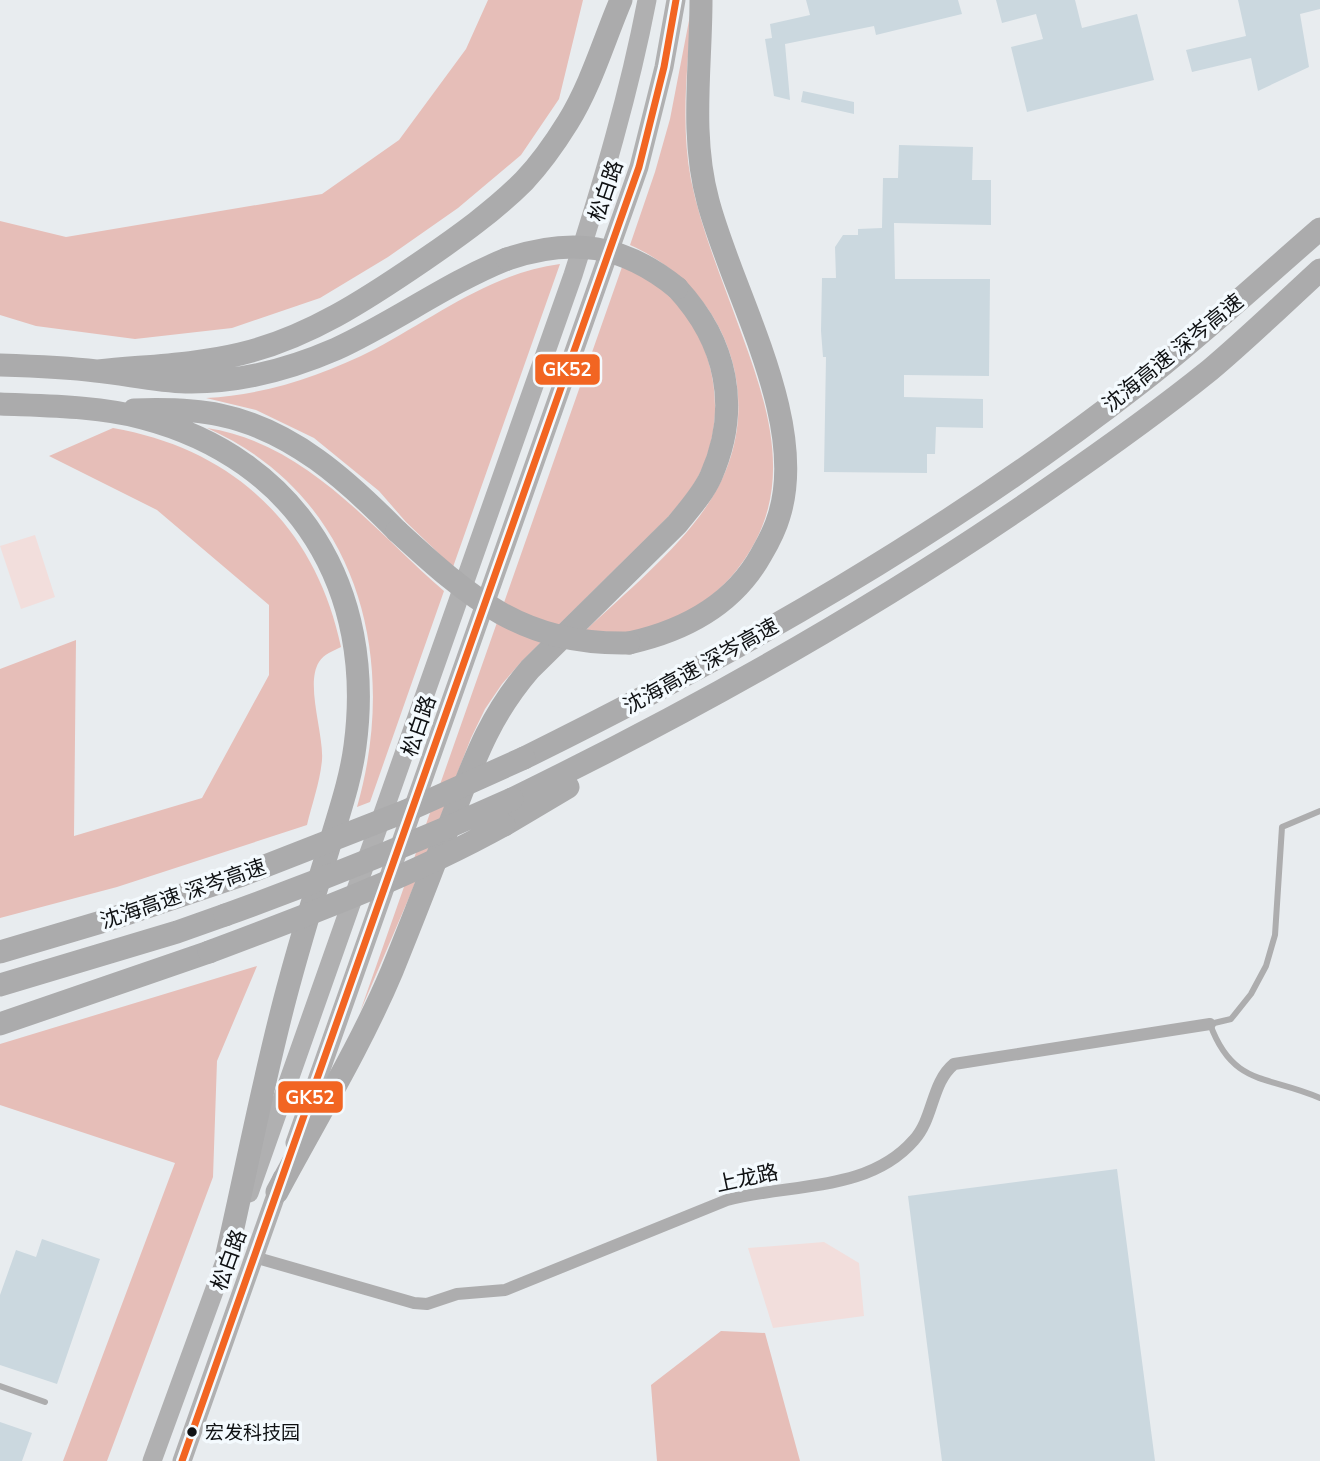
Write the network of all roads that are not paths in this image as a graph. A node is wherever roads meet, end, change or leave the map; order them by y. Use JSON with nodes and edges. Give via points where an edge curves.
{"nodes":[{"id":1,"x":621,"y":0,"type":"edge"},
{"id":2,"x":647,"y":0,"type":"edge"},
{"id":3,"x":676,"y":0,"type":"edge"},
{"id":4,"x":701,"y":0,"type":"edge"},
{"id":5,"x":1320,"y":229,"type":"edge"},
{"id":6,"x":1320,"y":270,"type":"edge"},
{"id":7,"x":0,"y":365,"type":"edge"},
{"id":8,"x":98,"y":371,"type":"junction"},
{"id":9,"x":0,"y":404,"type":"edge"},
{"id":10,"x":96,"y":410,"type":"junction"},
{"id":11,"x":670,"y":721,"type":"junction"},
{"id":12,"x":1320,"y":811,"type":"edge"},
{"id":13,"x":108,"y":920,"type":"junction"},
{"id":14,"x":0,"y":937,"type":"edge"},
{"id":15,"x":0,"y":952,"type":"edge"},
{"id":16,"x":0,"y":985,"type":"edge"},
{"id":17,"x":0,"y":1024,"type":"edge"},
{"id":18,"x":1210,"y":1024,"type":"junction"},
{"id":19,"x":1320,"y":1098,"type":"edge"},
{"id":20,"x":277,"y":1192,"type":"junction"},
{"id":21,"x":227,"y":1254,"type":"junction"},
{"id":22,"x":254,"y":1257,"type":"junction"},
{"id":23,"x":0,"y":1386,"type":"edge"},
{"id":24,"x":45,"y":1402,"type":"dead end"},
{"id":25,"x":152,"y":1461,"type":"edge"},
{"id":26,"x":182,"y":1461,"type":"edge"}],
"edges":[{"from":1,"to":8,"type":"highway","via":[[575,108],[548,152],[495,208],[447,244],[351,309],[282,341],[207,360]]},
{"from":2,"to":21,"type":"main road","name":"松白路","via":[[616,135],[573,275]]},
{"from":3,"to":20,"type":"main road","name":"松白路","via":[[639,167]]},
{"from":4,"to":10,"type":"highway","bridge":true,"via":[[697,125],[702,175],[772,387],[785,451],[779,516],[750,574],[707,613],[683,627],[629,643],[598,643],[539,632],[453,582],[306,450],[220,415],[183,410]]},
{"from":5,"to":13,"type":"highway","name":"沈海高速 深岑高速","bridge":true,"via":[[1138,385],[954,514],[774,626],[619,711],[406,811],[242,875]]},
{"from":6,"to":11,"type":"highway","name":"沈海高速 深岑高速","via":[[1211,369],[1083,465],[888,595]]},
{"from":7,"to":8,"type":"highway"},
{"from":8,"to":20,"type":"highway","bridge":true,"via":[[188,382],[259,374],[335,349],[507,259],[554,247],[597,249],[656,271],[677,288],[706,325],[720,354],[727,419],[710,478],[677,524],[530,669],[495,715],[380,998]]},
{"from":9,"to":10,"type":"highway"},
{"from":10,"to":21,"type":"highway","via":[[177,430],[214,447],[269,484],[313,535],[330,564],[349,610],[356,643],[359,710],[348,785],[290,981]]},
{"from":11,"to":16,"type":"highway","name":"沈海高速 深岑高速","bridge":true,"via":[[512,799],[309,885],[117,951]]},
{"from":11,"to":17,"type":"highway","bridge":true,"via":[[504,825],[379,886],[209,952]]},
{"from":12,"to":18,"type":"lane","via":[[1282,827],[1275,935],[1266,965],[1231,1019]]},
{"from":13,"to":14,"type":"highway"},
{"from":13,"to":15,"type":"highway","name":"沈海高速 深岑高速"},
{"from":18,"to":19,"type":"lane","via":[[1230,1062],[1247,1074]]},
{"from":18,"to":22,"type":"street","name":"上龙路","via":[[954,1064],[945,1072],[916,1138],[897,1157],[867,1173],[727,1200],[505,1290],[414,1303]]},
{"from":20,"to":22,"type":"main road","name":"松白路"},
{"from":21,"to":25,"type":"main road","name":"松白路"},
{"from":22,"to":26,"type":"main road","name":"松白路"},
{"from":23,"to":24,"type":"lane"}]}
